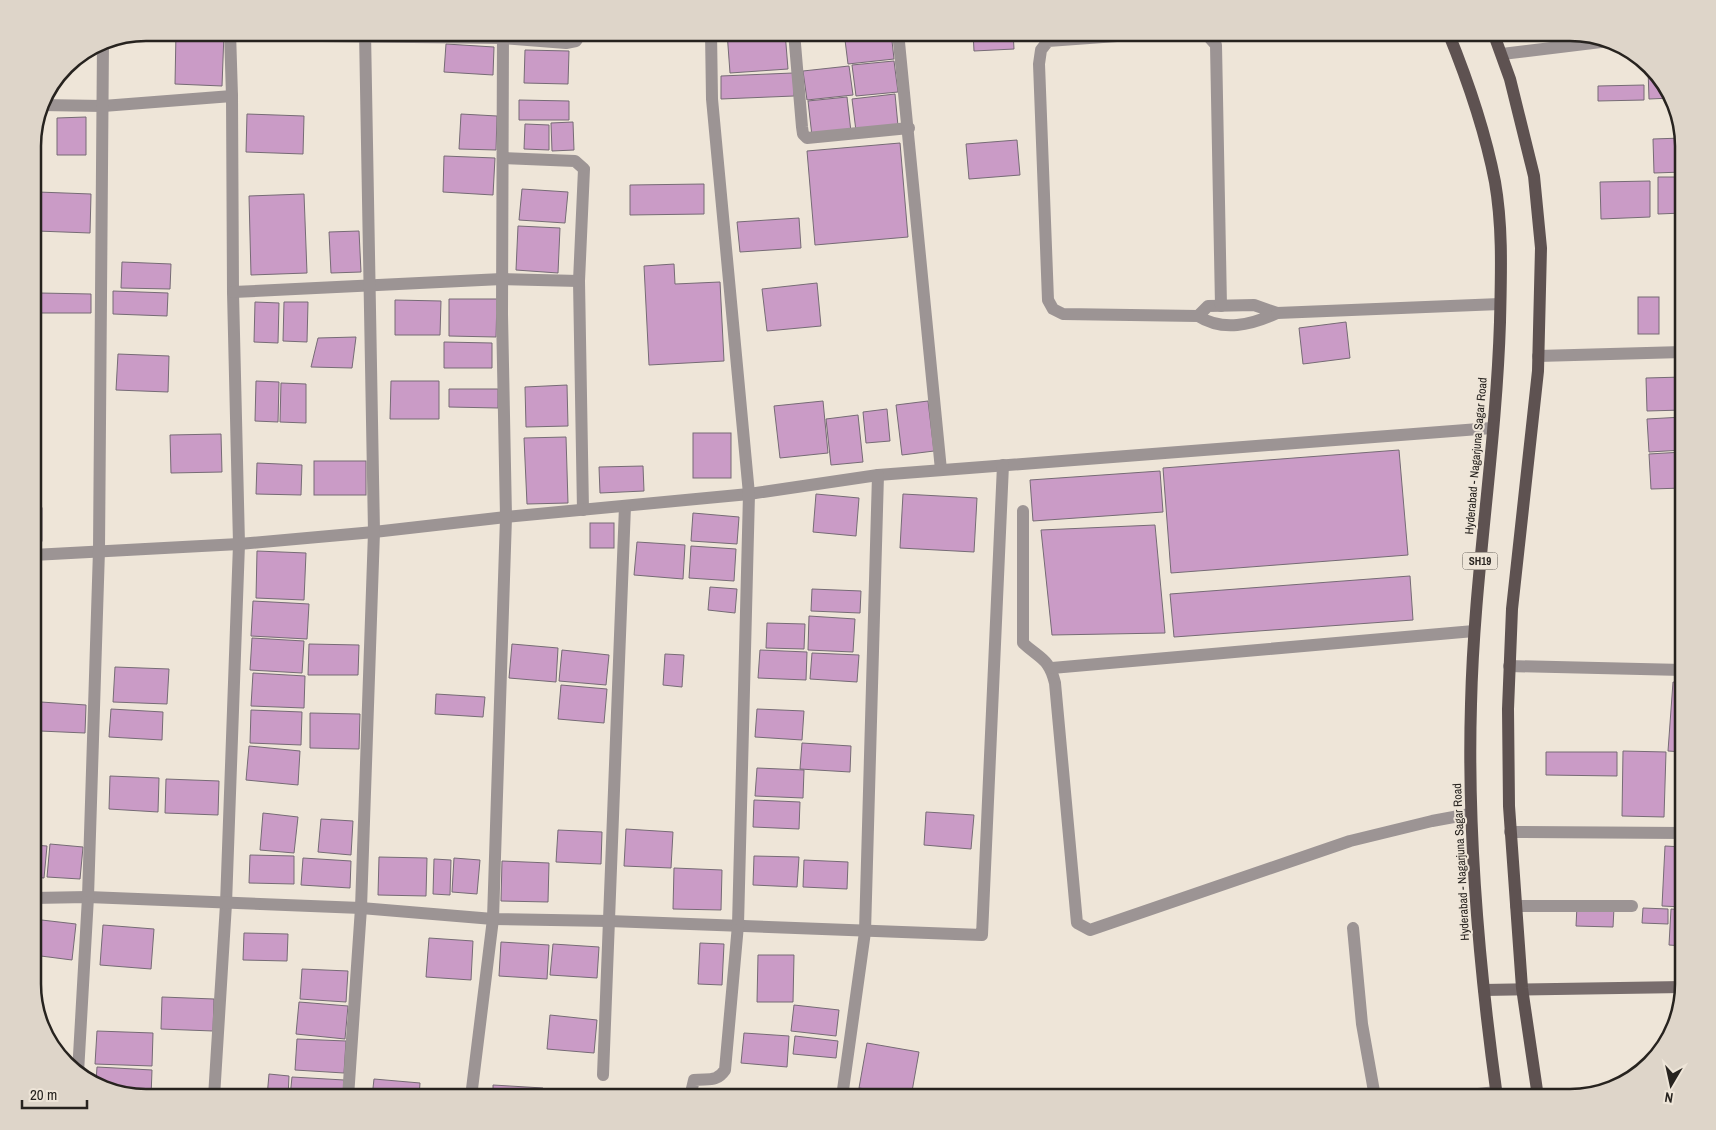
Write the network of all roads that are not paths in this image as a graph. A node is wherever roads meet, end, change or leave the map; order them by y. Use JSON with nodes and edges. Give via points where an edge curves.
{"nodes":[{"id":1,"x":230,"y":41,"type":"edge"},
{"id":2,"x":365,"y":41,"type":"edge"},
{"id":3,"x":503,"y":41,"type":"edge"},
{"id":4,"x":550,"y":41,"type":"edge"},
{"id":5,"x":576,"y":41,"type":"edge"},
{"id":6,"x":710,"y":41,"type":"edge"},
{"id":7,"x":795,"y":41,"type":"edge"},
{"id":8,"x":899,"y":41,"type":"edge"},
{"id":9,"x":1048,"y":41,"type":"edge"},
{"id":10,"x":1212,"y":41,"type":"edge"},
{"id":11,"x":1452,"y":41,"type":"edge"},
{"id":12,"x":1497,"y":41,"type":"edge"},
{"id":13,"x":1591,"y":43,"type":"edge"},
{"id":14,"x":103,"y":51,"type":"edge"},
{"id":15,"x":1502,"y":54,"type":"junction"},
{"id":16,"x":232,"y":96,"type":"junction"},
{"id":17,"x":49,"y":106,"type":"edge"},
{"id":18,"x":102,"y":106,"type":"junction"},
{"id":19,"x":908,"y":128,"type":"junction"},
{"id":20,"x":503,"y":158,"type":"junction"},
{"id":21,"x":502,"y":279,"type":"junction"},
{"id":22,"x":579,"y":281,"type":"junction"},
{"id":23,"x":368,"y":286,"type":"junction"},
{"id":24,"x":233,"y":292,"type":"junction"},
{"id":25,"x":1500,"y":304,"type":"junction"},
{"id":26,"x":1221,"y":306,"type":"junction"},
{"id":27,"x":1277,"y":313,"type":"junction"},
{"id":28,"x":1198,"y":316,"type":"junction"},
{"id":29,"x":1675,"y":352,"type":"edge"},
{"id":30,"x":1538,"y":356,"type":"junction"},
{"id":31,"x":1492,"y":428,"type":"junction"},
{"id":32,"x":1003,"y":465,"type":"junction"},
{"id":33,"x":941,"y":470,"type":"junction"},
{"id":34,"x":878,"y":475,"type":"junction"},
{"id":35,"x":749,"y":494,"type":"junction"},
{"id":36,"x":625,"y":506,"type":"junction"},
{"id":37,"x":583,"y":510,"type":"junction"},
{"id":38,"x":1023,"y":511,"type":"dead end"},
{"id":39,"x":506,"y":517,"type":"junction"},
{"id":40,"x":374,"y":532,"type":"junction"},
{"id":41,"x":239,"y":544,"type":"junction"},
{"id":42,"x":99,"y":550,"type":"junction"},
{"id":43,"x":41,"y":554,"type":"edge"},
{"id":44,"x":1474,"y":631,"type":"junction"},
{"id":45,"x":1509,"y":666,"type":"junction"},
{"id":46,"x":1052,"y":668,"type":"junction"},
{"id":47,"x":1675,"y":670,"type":"edge"},
{"id":48,"x":1470,"y":814,"type":"junction"},
{"id":49,"x":1510,"y":832,"type":"junction"},
{"id":50,"x":1675,"y":833,"type":"edge"},
{"id":51,"x":88,"y":897,"type":"junction"},
{"id":52,"x":41,"y":898,"type":"edge"},
{"id":53,"x":226,"y":904,"type":"junction"},
{"id":54,"x":1516,"y":906,"type":"junction"},
{"id":55,"x":1632,"y":906,"type":"dead end"},
{"id":56,"x":361,"y":908,"type":"junction"},
{"id":57,"x":493,"y":919,"type":"junction"},
{"id":58,"x":610,"y":921,"type":"junction"},
{"id":59,"x":738,"y":925,"type":"junction"},
{"id":60,"x":1353,"y":928,"type":"dead end"},
{"id":61,"x":865,"y":932,"type":"junction"},
{"id":62,"x":1675,"y":987,"type":"edge"},
{"id":63,"x":1522,"y":988,"type":"junction"},
{"id":64,"x":1484,"y":990,"type":"junction"},
{"id":65,"x":79,"y":1064,"type":"edge"},
{"id":66,"x":602,"y":1075,"type":"dead end"},
{"id":67,"x":215,"y":1089,"type":"edge"},
{"id":68,"x":349,"y":1089,"type":"edge"},
{"id":69,"x":472,"y":1089,"type":"edge"},
{"id":70,"x":692,"y":1089,"type":"edge"},
{"id":71,"x":843,"y":1089,"type":"edge"},
{"id":72,"x":1373,"y":1089,"type":"edge"},
{"id":73,"x":1496,"y":1089,"type":"edge"},
{"id":74,"x":1537,"y":1089,"type":"edge"}],
"edges":[{"from":1,"to":16,"type":"street"},
{"from":2,"to":23,"type":"street"},
{"from":3,"to":20,"type":"street"},
{"from":4,"to":5,"type":"street"},
{"from":6,"to":35,"type":"street","via":[[712,108]]},
{"from":7,"to":19,"type":"street","via":[[802,134],[806,138]]},
{"from":8,"to":19,"type":"street"},
{"from":9,"to":28,"type":"street","via":[[1039,64],[1048,300],[1053,309],[1063,314]]},
{"from":10,"to":26,"type":"street","via":[[1216,45]]},
{"from":11,"to":25,"type":"main road","name":"Hyderabad - Nagarjuna Sagar Road","number":"SH19","via":[[1472,92],[1495,182],[1502,250]]},
{"from":12,"to":15,"type":"main road","number":"SH19"},
{"from":13,"to":15,"type":"street"},
{"from":14,"to":18,"type":"street"},
{"from":15,"to":30,"type":"main road","number":"SH19","via":[[1534,176],[1541,248]]},
{"from":16,"to":18,"type":"street"},
{"from":16,"to":24,"type":"street"},
{"from":17,"to":18,"type":"street"},
{"from":18,"to":42,"type":"street"},
{"from":19,"to":33,"type":"street"},
{"from":20,"to":21,"type":"street"},
{"from":20,"to":22,"type":"street","via":[[575,161],[584,168]]},
{"from":21,"to":22,"type":"street"},
{"from":21,"to":23,"type":"street"},
{"from":21,"to":39,"type":"street"},
{"from":22,"to":37,"type":"street"},
{"from":23,"to":24,"type":"street"},
{"from":23,"to":40,"type":"street"},
{"from":24,"to":41,"type":"street"},
{"from":25,"to":27,"type":"street"},
{"from":25,"to":31,"type":"main road","name":"Hyderabad - Nagarjuna Sagar Road","number":"SH19"},
{"from":26,"to":27,"type":"street","via":[[1254,305]]},
{"from":26,"to":28,"type":"street","via":[[1208,306]]},
{"from":27,"to":28,"type":"street","via":[[1253,324],[1236,325],[1211,324]]},
{"from":29,"to":30,"type":"street"},
{"from":30,"to":45,"type":"main road","number":"SH19"},
{"from":31,"to":32,"type":"street"},
{"from":31,"to":44,"type":"main road","name":"Hyderabad - Nagarjuna Sagar Road","number":"SH19"},
{"from":32,"to":33,"type":"street"},
{"from":32,"to":61,"type":"street","via":[[982,935]]},
{"from":33,"to":34,"type":"street"},
{"from":34,"to":35,"type":"street"},
{"from":34,"to":61,"type":"street"},
{"from":35,"to":36,"type":"street"},
{"from":35,"to":59,"type":"street"},
{"from":36,"to":37,"type":"street"},
{"from":36,"to":58,"type":"street"},
{"from":37,"to":39,"type":"street"},
{"from":38,"to":46,"type":"street","via":[[1023,643],[1045,658]]},
{"from":39,"to":40,"type":"street"},
{"from":39,"to":57,"type":"street"},
{"from":40,"to":41,"type":"street"},
{"from":40,"to":56,"type":"street"},
{"from":41,"to":42,"type":"street"},
{"from":41,"to":53,"type":"street"},
{"from":42,"to":43,"type":"street"},
{"from":42,"to":51,"type":"street"},
{"from":44,"to":46,"type":"street"},
{"from":44,"to":48,"type":"main road","name":"Hyderabad - Nagarjuna Sagar Road","number":"SH19"},
{"from":45,"to":47,"type":"street"},
{"from":45,"to":49,"type":"main road","number":"SH19"},
{"from":46,"to":48,"type":"street","via":[[1077,923],[1090,930],[1350,841]]},
{"from":48,"to":64,"type":"main road","name":"Hyderabad - Nagarjuna Sagar Road","number":"SH19"},
{"from":49,"to":50,"type":"street"},
{"from":49,"to":54,"type":"main road","number":"SH19"},
{"from":51,"to":52,"type":"street"},
{"from":51,"to":53,"type":"street"},
{"from":51,"to":65,"type":"street"},
{"from":53,"to":56,"type":"street"},
{"from":53,"to":67,"type":"street"},
{"from":54,"to":55,"type":"street"},
{"from":54,"to":63,"type":"main road","number":"SH19"},
{"from":56,"to":57,"type":"street"},
{"from":56,"to":68,"type":"street"},
{"from":57,"to":58,"type":"street"},
{"from":57,"to":69,"type":"street"},
{"from":58,"to":59,"type":"street"},
{"from":58,"to":66,"type":"street"},
{"from":59,"to":61,"type":"street"},
{"from":59,"to":70,"type":"street","via":[[725,1070],[713,1080],[694,1080]]},
{"from":60,"to":72,"type":"street","via":[[1362,1024]]},
{"from":61,"to":71,"type":"street"},
{"from":62,"to":63,"type":"street"},
{"from":63,"to":64,"type":"street"},
{"from":63,"to":74,"type":"main road","number":"SH19"},
{"from":64,"to":73,"type":"main road","name":"Hyderabad - Nagarjuna Sagar Road","number":"SH19"}]}
